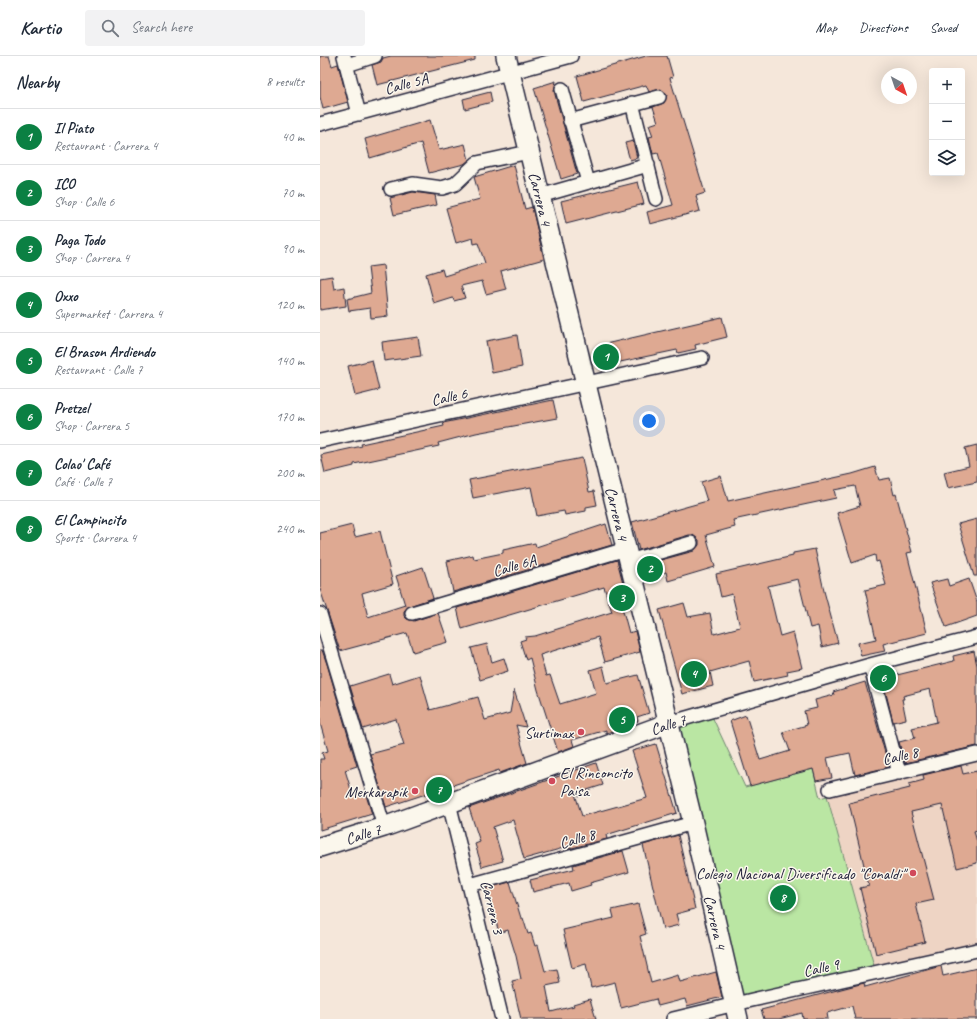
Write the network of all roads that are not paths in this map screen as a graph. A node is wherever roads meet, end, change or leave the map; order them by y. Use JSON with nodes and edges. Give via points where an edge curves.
{"nodes":[{"id":1,"x":375,"y":56,"type":"edge"},
{"id":2,"x":571,"y":56,"type":"edge"},
{"id":3,"x":346,"y":60,"type":"edge"},
{"id":4,"x":508,"y":64,"type":"edge"},
{"id":5,"x":562,"y":89,"type":"dead end"},
{"id":6,"x":659,"y":97,"type":"dead end"},
{"id":7,"x":632,"y":104,"type":"junction"},
{"id":8,"x":359,"y":114,"type":"junction"},
{"id":9,"x":570,"y":121,"type":"junction"},
{"id":10,"x":320,"y":124,"type":"edge"},
{"id":11,"x":529,"y":152,"type":"junction"},
{"id":12,"x":648,"y":165,"type":"junction"},
{"id":13,"x":588,"y":182,"type":"junction"},
{"id":14,"x":391,"y":189,"type":"dead end"},
{"id":15,"x":540,"y":196,"type":"junction"},
{"id":16,"x":656,"y":199,"type":"dead end"},
{"id":17,"x":702,"y":358,"type":"dead end"},
{"id":18,"x":586,"y":384,"type":"junction"},
{"id":19,"x":320,"y":441,"type":"edge"},
{"id":20,"x":691,"y":543,"type":"dead end"},
{"id":21,"x":628,"y":556,"type":"junction"},
{"id":22,"x":412,"y":613,"type":"dead end"},
{"id":23,"x":320,"y":614,"type":"edge"},
{"id":24,"x":977,"y":637,"type":"edge"},
{"id":25,"x":870,"y":666,"type":"junction"},
{"id":26,"x":669,"y":723,"type":"junction"},
{"id":27,"x":977,"y":754,"type":"edge"},
{"id":28,"x":899,"y":772,"type":"junction"},
{"id":29,"x":830,"y":789,"type":"dead end"},
{"id":30,"x":449,"y":803,"type":"junction"},
{"id":31,"x":693,"y":823,"type":"junction"},
{"id":32,"x":384,"y":827,"type":"junction"},
{"id":33,"x":320,"y":847,"type":"edge"},
{"id":34,"x":470,"y":886,"type":"junction"},
{"id":35,"x":977,"y":950,"type":"edge"},
{"id":36,"x":736,"y":1012,"type":"edge"},
{"id":37,"x":502,"y":1019,"type":"edge"},
{"id":38,"x":673,"y":1019,"type":"edge"}],
"edges":[{"from":1,"to":3,"type":"street"},
{"from":2,"to":4,"type":"street","name":"Calle 5A"},
{"from":3,"to":8,"type":"street"},
{"from":4,"to":8,"type":"street","name":"Calle 5A"},
{"from":4,"to":11,"type":"street","name":"Carrera 4"},
{"from":5,"to":9,"type":"street"},
{"from":6,"to":7,"type":"street"},
{"from":7,"to":9,"type":"street"},
{"from":7,"to":12,"type":"street"},
{"from":8,"to":10,"type":"street","name":"Calle 5A"},
{"from":9,"to":13,"type":"street"},
{"from":11,"to":14,"type":"street","via":[[477,163],[455,184],[442,188],[413,184]]},
{"from":11,"to":15,"type":"street","name":"Carrera 4"},
{"from":12,"to":13,"type":"street"},
{"from":12,"to":16,"type":"street"},
{"from":13,"to":15,"type":"street"},
{"from":15,"to":18,"type":"street","name":"Carrera 4"},
{"from":17,"to":18,"type":"street","name":"Calle 6"},
{"from":18,"to":19,"type":"street","name":"Calle 6"},
{"from":18,"to":21,"type":"street","name":"Carrera 4"},
{"from":20,"to":21,"type":"street"},
{"from":21,"to":22,"type":"street","name":"Calle 6A"},
{"from":21,"to":26,"type":"street","name":"Carrera 4"},
{"from":23,"to":32,"type":"street"},
{"from":24,"to":25,"type":"street","name":"Calle 7"},
{"from":25,"to":26,"type":"street","name":"Calle 7"},
{"from":25,"to":28,"type":"street"},
{"from":26,"to":30,"type":"street","name":"Calle 7"},
{"from":26,"to":31,"type":"street","name":"Carrera 4"},
{"from":27,"to":28,"type":"street","name":"Calle 8"},
{"from":28,"to":29,"type":"street","name":"Calle 8"},
{"from":30,"to":32,"type":"street","name":"Calle 7"},
{"from":30,"to":34,"type":"street","name":"Carrera 3"},
{"from":31,"to":34,"type":"street","name":"Calle 8"},
{"from":31,"to":36,"type":"street","name":"Carrera 4"},
{"from":32,"to":33,"type":"street","name":"Calle 7"},
{"from":34,"to":37,"type":"street","name":"Carrera 3"},
{"from":35,"to":36,"type":"street","name":"Calle 9"},
{"from":36,"to":38,"type":"street","name":"Calle 9"}]}
